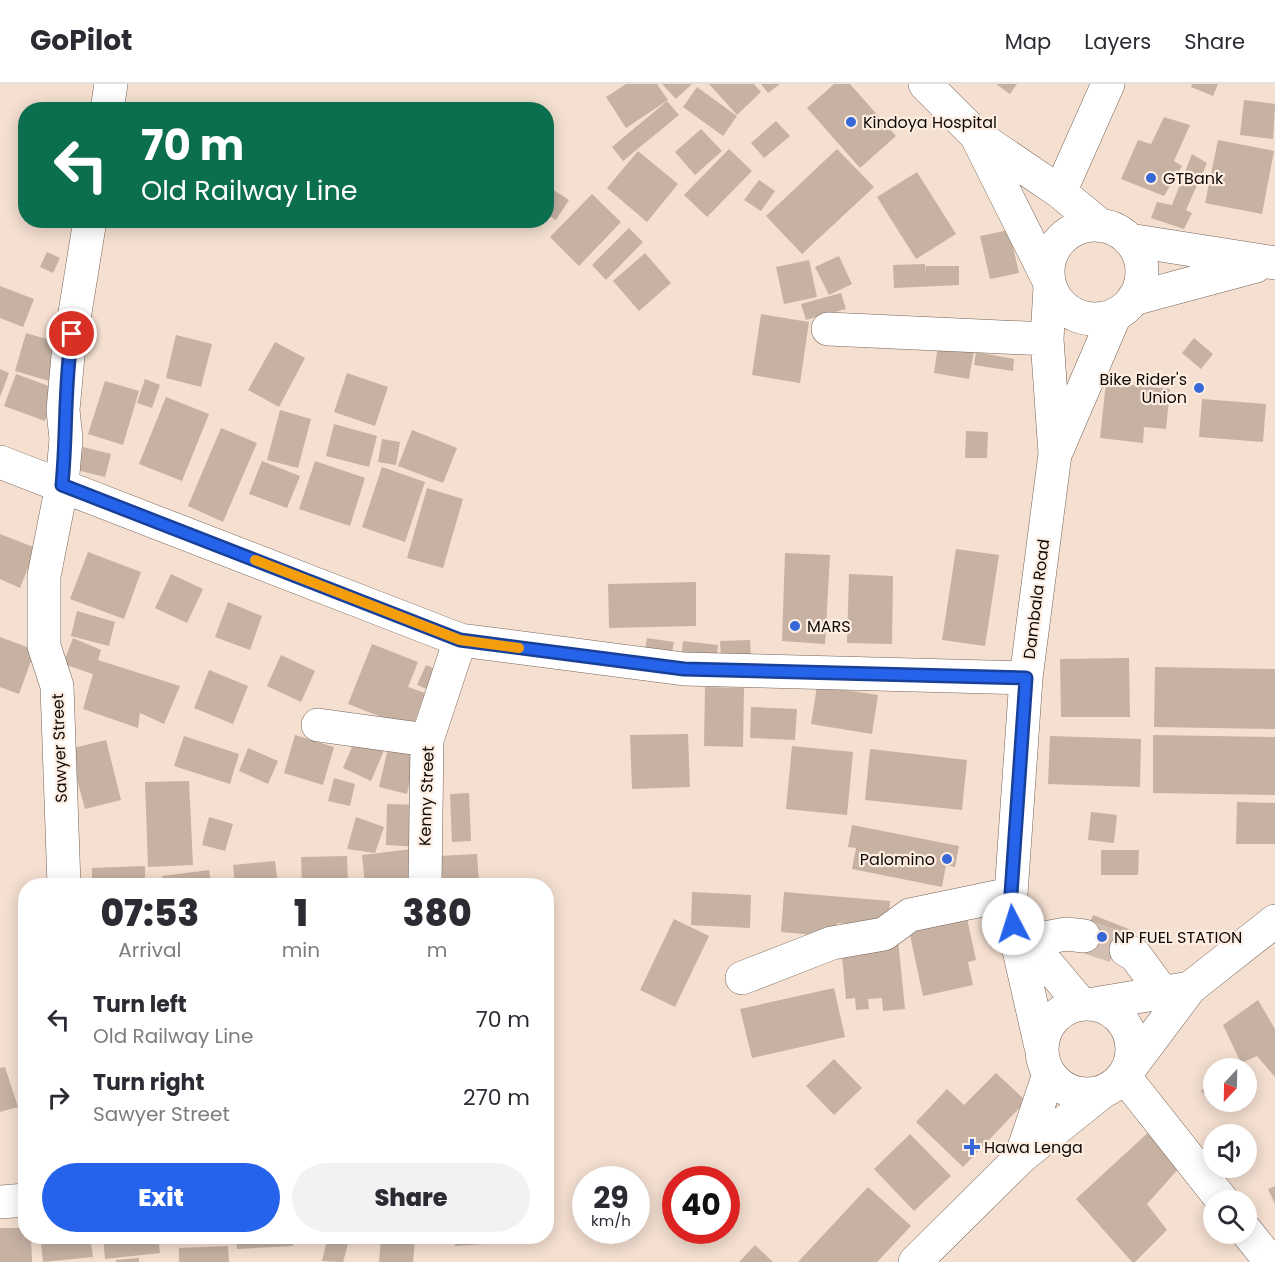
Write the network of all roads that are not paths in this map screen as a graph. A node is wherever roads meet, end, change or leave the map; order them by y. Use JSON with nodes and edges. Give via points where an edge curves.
{"nodes":[{"id":1,"x":111,"y":84,"type":"edge"},
{"id":2,"x":925,"y":84,"type":"edge"},
{"id":3,"x":1108,"y":84,"type":"edge"},
{"id":4,"x":108,"y":102,"type":"edge"},
{"id":5,"x":976,"y":135,"type":"junction"},
{"id":6,"x":1059,"y":192,"type":"junction"},
{"id":7,"x":89,"y":228,"type":"edge"},
{"id":8,"x":1115,"y":233,"type":"junction"},
{"id":9,"x":1271,"y":263,"type":"edge"},
{"id":10,"x":1049,"y":283,"type":"junction"},
{"id":11,"x":1124,"y":307,"type":"junction"},
{"id":12,"x":828,"y":329,"type":"dead end"},
{"id":13,"x":1047,"y":339,"type":"junction"},
{"id":14,"x":1055,"y":454,"type":"junction"},
{"id":15,"x":0,"y":462,"type":"edge"},
{"id":16,"x":62,"y":485,"type":"junction"},
{"id":17,"x":460,"y":640,"type":"junction"},
{"id":18,"x":1026,"y":678,"type":"junction"},
{"id":19,"x":318,"y":725,"type":"dead end"},
{"id":20,"x":427,"y":740,"type":"junction"},
{"id":21,"x":64,"y":878,"type":"edge"},
{"id":22,"x":425,"y":878,"type":"edge"},
{"id":23,"x":1017,"y":920,"type":"junction"},
{"id":24,"x":1275,"y":921,"type":"edge"},
{"id":25,"x":1084,"y":936,"type":"tunnel mouth"},
{"id":26,"x":1126,"y":950,"type":"tunnel mouth"},
{"id":27,"x":742,"y":978,"type":"dead end"},
{"id":28,"x":1176,"y":991,"type":"junction"},
{"id":29,"x":1088,"y":1004,"type":"junction"},
{"id":30,"x":1045,"y":1061,"type":"junction"},
{"id":31,"x":1112,"y":1084,"type":"junction"},
{"id":32,"x":1021,"y":1157,"type":"junction"},
{"id":33,"x":1213,"y":1190,"type":"edge"},
{"id":34,"x":18,"y":1201,"type":"edge"},
{"id":35,"x":0,"y":1202,"type":"edge"},
{"id":36,"x":1256,"y":1244,"type":"edge"},
{"id":37,"x":915,"y":1262,"type":"edge"},
{"id":38,"x":1271,"y":1262,"type":"edge"}],
"edges":[{"from":1,"to":4,"type":"street"},
{"from":2,"to":5,"type":"street"},
{"from":3,"to":6,"type":"street"},
{"from":5,"to":6,"type":"street"},
{"from":5,"to":10,"type":"street"},
{"from":6,"to":8,"type":"street"},
{"from":7,"to":16,"type":"street","name":"Sawyer Street","via":[[68,356]]},
{"from":8,"to":9,"type":"street"},
{"from":8,"to":10,"type":"street","via":[[1078,228],[1058,242],[1048,264]]},
{"from":8,"to":11,"type":"street","via":[[1139,256],[1142,274]]},
{"from":9,"to":11,"type":"street"},
{"from":10,"to":11,"type":"street","via":[[1063,307],[1076,316],[1100,319]]},
{"from":10,"to":13,"type":"street","name":"Dambala Road"},
{"from":11,"to":14,"type":"street","name":"Dambala Road"},
{"from":12,"to":13,"type":"street"},
{"from":13,"to":14,"type":"street","name":"Dambala Road"},
{"from":14,"to":18,"type":"street","name":"Dambala Road"},
{"from":15,"to":16,"type":"street"},
{"from":16,"to":17,"type":"street"},
{"from":16,"to":21,"type":"street","name":"Sawyer Street","via":[[44,576],[44,645],[57,686]]},
{"from":17,"to":18,"type":"street","via":[[684,669]]},
{"from":17,"to":20,"type":"street","name":"Kenny Street"},
{"from":18,"to":23,"type":"street","name":"Dambala Road"},
{"from":19,"to":20,"type":"street"},
{"from":20,"to":22,"type":"street","name":"Kenny Street"},
{"from":23,"to":25,"type":"street"},
{"from":23,"to":27,"type":"street","via":[[910,915],[884,934],[832,943]]},
{"from":23,"to":29,"type":"street"},
{"from":23,"to":30,"type":"street","name":"Dambala Road"},
{"from":24,"to":28,"type":"street"},
{"from":26,"to":28,"type":"street"},
{"from":28,"to":29,"type":"street"},
{"from":28,"to":31,"type":"street"},
{"from":29,"to":30,"type":"street","via":[[1066,1009],[1053,1018],[1045,1031]]},
{"from":29,"to":31,"type":"street","via":[[1115,1014],[1129,1032],[1130,1062]]},
{"from":30,"to":31,"type":"street","via":[[1059,1085],[1072,1092],[1086,1095]]},
{"from":30,"to":32,"type":"street"},
{"from":31,"to":32,"type":"street"},
{"from":31,"to":33,"type":"street"},
{"from":32,"to":37,"type":"street"},
{"from":34,"to":35,"type":"street"},
{"from":36,"to":38,"type":"street"}]}
